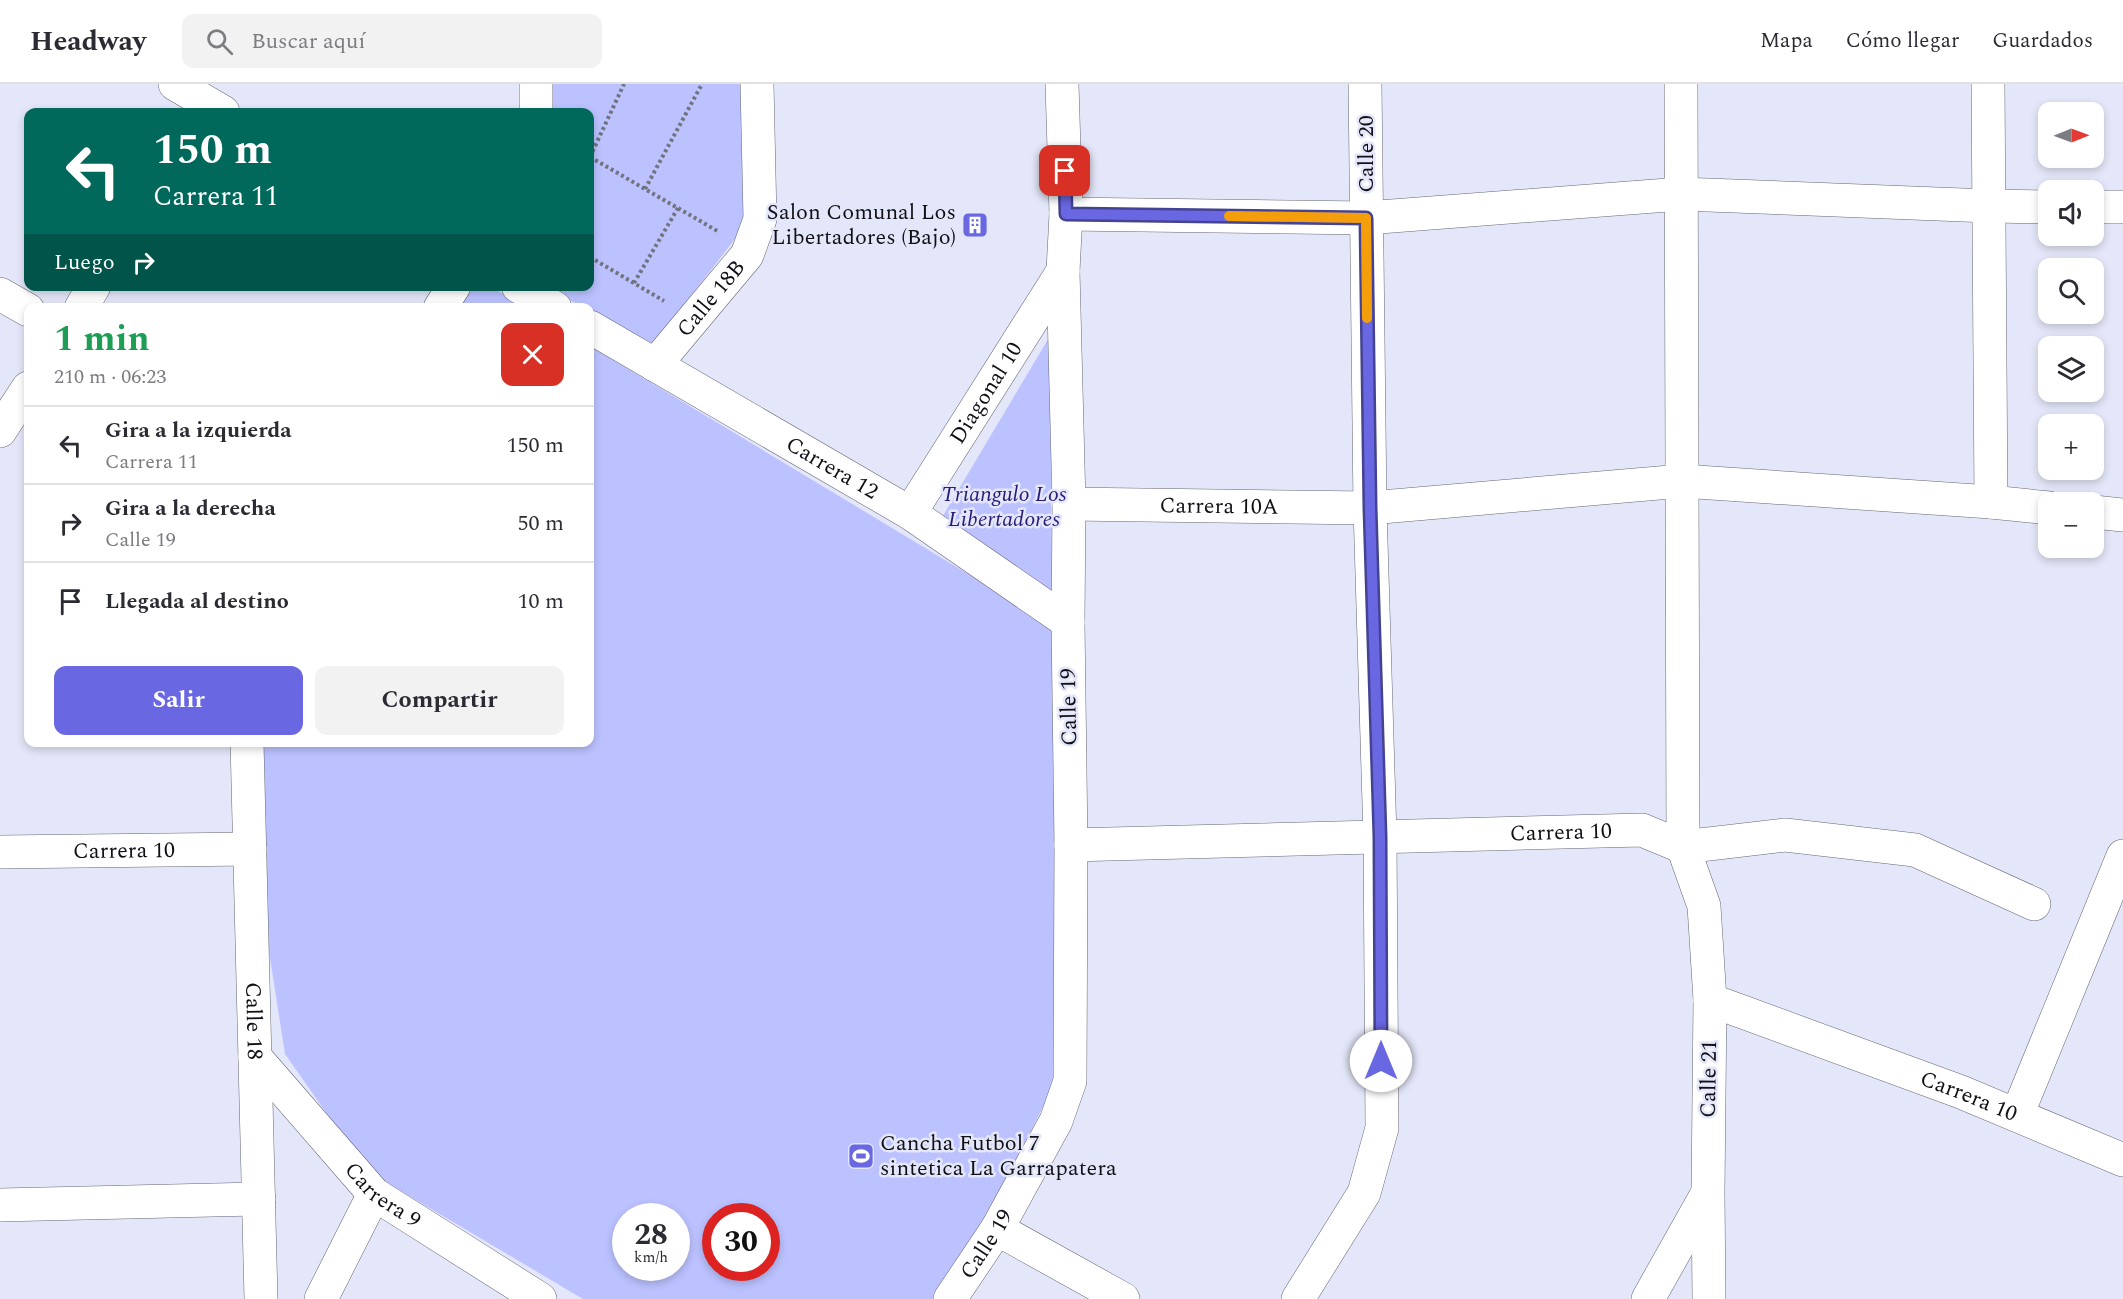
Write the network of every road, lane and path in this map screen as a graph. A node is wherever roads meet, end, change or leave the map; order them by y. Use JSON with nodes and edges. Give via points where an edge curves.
{"nodes":[{"id":1,"x":175,"y":84,"type":"edge"},
{"id":2,"x":536,"y":84,"type":"edge"},
{"id":3,"x":624,"y":84,"type":"edge"},
{"id":4,"x":702,"y":84,"type":"edge"},
{"id":5,"x":757,"y":84,"type":"edge"},
{"id":6,"x":1062,"y":84,"type":"edge"},
{"id":7,"x":1365,"y":84,"type":"edge"},
{"id":8,"x":1681,"y":84,"type":"edge"},
{"id":9,"x":1988,"y":84,"type":"edge"},
{"id":10,"x":211,"y":103,"type":"edge"},
{"id":11,"x":536,"y":108,"type":"edge"},
{"id":12,"x":594,"y":148,"type":"edge"},
{"id":13,"x":594,"y":159,"type":"edge"},
{"id":14,"x":645,"y":189,"type":"junction"},
{"id":15,"x":1681,"y":194,"type":"junction"},
{"id":16,"x":1989,"y":207,"type":"junction"},
{"id":17,"x":2038,"y":207,"type":"edge"},
{"id":18,"x":2104,"y":207,"type":"edge"},
{"id":19,"x":2123,"y":207,"type":"edge"},
{"id":20,"x":678,"y":208,"type":"junction"},
{"id":21,"x":1066,"y":214,"type":"junction"},
{"id":22,"x":1366,"y":218,"type":"junction"},
{"id":23,"x":749,"y":249,"type":"junction"},
{"id":24,"x":594,"y":259,"type":"edge"},
{"id":25,"x":1062,"y":271,"type":"junction"},
{"id":26,"x":634,"y":284,"type":"junction"},
{"id":27,"x":526,"y":291,"type":"edge"},
{"id":28,"x":0,"y":294,"type":"edge"},
{"id":29,"x":547,"y":303,"type":"edge"},
{"id":30,"x":24,"y":308,"type":"edge"},
{"id":31,"x":694,"y":319,"type":"junction"},
{"id":32,"x":594,"y":329,"type":"edge"},
{"id":33,"x":655,"y":365,"type":"junction"},
{"id":34,"x":24,"y":394,"type":"edge"},
{"id":35,"x":0,"y":431,"type":"edge"},
{"id":36,"x":1682,"y":481,"type":"junction"},
{"id":37,"x":1991,"y":502,"type":"junction"},
{"id":38,"x":1069,"y":504,"type":"junction"},
{"id":39,"x":2038,"y":507,"type":"edge"},
{"id":40,"x":1370,"y":508,"type":"junction"},
{"id":41,"x":910,"y":513,"type":"junction"},
{"id":42,"x":2104,"y":513,"type":"edge"},
{"id":43,"x":2123,"y":515,"type":"edge"},
{"id":44,"x":1068,"y":622,"type":"junction"},
{"id":45,"x":247,"y":747,"type":"edge"},
{"id":46,"x":1380,"y":837,"type":"junction"},
{"id":47,"x":1071,"y":845,"type":"junction"},
{"id":48,"x":1683,"y":847,"type":"junction"},
{"id":49,"x":250,"y":849,"type":"junction"},
{"id":50,"x":0,"y":852,"type":"edge"},
{"id":51,"x":2123,"y":856,"type":"edge"},
{"id":52,"x":2034,"y":904,"type":"dead end"},
{"id":53,"x":1710,"y":1000,"type":"junction"},
{"id":54,"x":255,"y":1057,"type":"junction"},
{"id":55,"x":2016,"y":1115,"type":"junction"},
{"id":56,"x":2123,"y":1160,"type":"edge"},
{"id":57,"x":1708,"y":1193,"type":"junction"},
{"id":58,"x":374,"y":1194,"type":"junction"},
{"id":59,"x":259,"y":1199,"type":"junction"},
{"id":60,"x":0,"y":1205,"type":"edge"},
{"id":61,"x":997,"y":1229,"type":"junction"},
{"id":62,"x":261,"y":1299,"type":"edge"},
{"id":63,"x":321,"y":1299,"type":"edge"},
{"id":64,"x":540,"y":1299,"type":"edge"},
{"id":65,"x":950,"y":1299,"type":"edge"},
{"id":66,"x":1123,"y":1299,"type":"edge"},
{"id":67,"x":1298,"y":1299,"type":"edge"},
{"id":68,"x":1648,"y":1299,"type":"edge"},
{"id":69,"x":1709,"y":1299,"type":"edge"}],
"edges":[{"from":1,"to":10,"type":"street"},
{"from":2,"to":11,"type":"street"},
{"from":3,"to":12,"type":"path"},
{"from":4,"to":14,"type":"path"},
{"from":5,"to":23,"type":"street","name":"Calle 18B","via":[[760,219]]},
{"from":6,"to":21,"type":"street","name":"Calle 19"},
{"from":7,"to":22,"type":"street","name":"Calle 20"},
{"from":8,"to":15,"type":"street","name":"Calle 21"},
{"from":9,"to":16,"type":"street"},
{"from":13,"to":14,"type":"path"},
{"from":14,"to":20,"type":"path"},
{"from":15,"to":16,"type":"street"},
{"from":15,"to":22,"type":"street"},
{"from":15,"to":36,"type":"street","name":"Calle 21"},
{"from":16,"to":17,"type":"street"},
{"from":16,"to":37,"type":"street"},
{"from":18,"to":19,"type":"street"},
{"from":20,"to":23,"type":"path"},
{"from":20,"to":26,"type":"path"},
{"from":21,"to":22,"type":"street"},
{"from":21,"to":25,"type":"street","name":"Calle 19"},
{"from":22,"to":40,"type":"street","name":"Calle 20"},
{"from":23,"to":31,"type":"street","name":"Calle 18B"},
{"from":24,"to":26,"type":"path"},
{"from":25,"to":38,"type":"street","name":"Calle 19"},
{"from":25,"to":41,"type":"street","name":"Diagonal 10"},
{"from":26,"to":31,"type":"path"},
{"from":27,"to":29,"type":"street"},
{"from":28,"to":30,"type":"street"},
{"from":31,"to":33,"type":"street","name":"Calle 18B"},
{"from":32,"to":33,"type":"street","name":"Carrera 12"},
{"from":33,"to":41,"type":"street","name":"Carrera 12"},
{"from":34,"to":35,"type":"street"},
{"from":36,"to":37,"type":"street","name":"Carrera 10A"},
{"from":36,"to":40,"type":"street","name":"Carrera 10A"},
{"from":36,"to":48,"type":"street","name":"Calle 21"},
{"from":37,"to":39,"type":"street"},
{"from":38,"to":40,"type":"street","name":"Carrera 10A"},
{"from":38,"to":44,"type":"street","name":"Calle 19"},
{"from":40,"to":46,"type":"street","name":"Calle 20"},
{"from":41,"to":44,"type":"street","name":"Carrera 12"},
{"from":42,"to":43,"type":"street"},
{"from":44,"to":47,"type":"street","name":"Calle 19"},
{"from":45,"to":49,"type":"street","name":"Calle 18"},
{"from":46,"to":47,"type":"street","name":"Carrera 10"},
{"from":46,"to":48,"type":"street","name":"Carrera 10","via":[[1642,830]]},
{"from":46,"to":67,"type":"street","name":"Calle 20","via":[[1382,1128],[1364,1193]]},
{"from":47,"to":61,"type":"street","name":"Calle 19","via":[[1070,1081],[1056,1121]]},
{"from":48,"to":52,"type":"street","name":"Carrera 10","via":[[1785,835],[1915,850]]},
{"from":48,"to":53,"type":"street","name":"Calle 21","via":[[1704,906]]},
{"from":49,"to":50,"type":"street","name":"Carrera 10"},
{"from":49,"to":54,"type":"street","name":"Calle 18"},
{"from":51,"to":55,"type":"street"},
{"from":53,"to":55,"type":"street","name":"Carrera 10"},
{"from":53,"to":57,"type":"street","name":"Calle 21"},
{"from":54,"to":58,"type":"street","name":"Carrera 9"},
{"from":54,"to":59,"type":"street","name":"Calle 18"},
{"from":55,"to":56,"type":"street","name":"Carrera 10"},
{"from":57,"to":68,"type":"street","name":"Calle 21"},
{"from":57,"to":69,"type":"street"},
{"from":58,"to":63,"type":"street"},
{"from":58,"to":64,"type":"street","name":"Carrera 9"},
{"from":59,"to":60,"type":"street"},
{"from":59,"to":62,"type":"street","name":"Calle 18"},
{"from":61,"to":65,"type":"street","name":"Calle 19"},
{"from":61,"to":66,"type":"street"}]}
